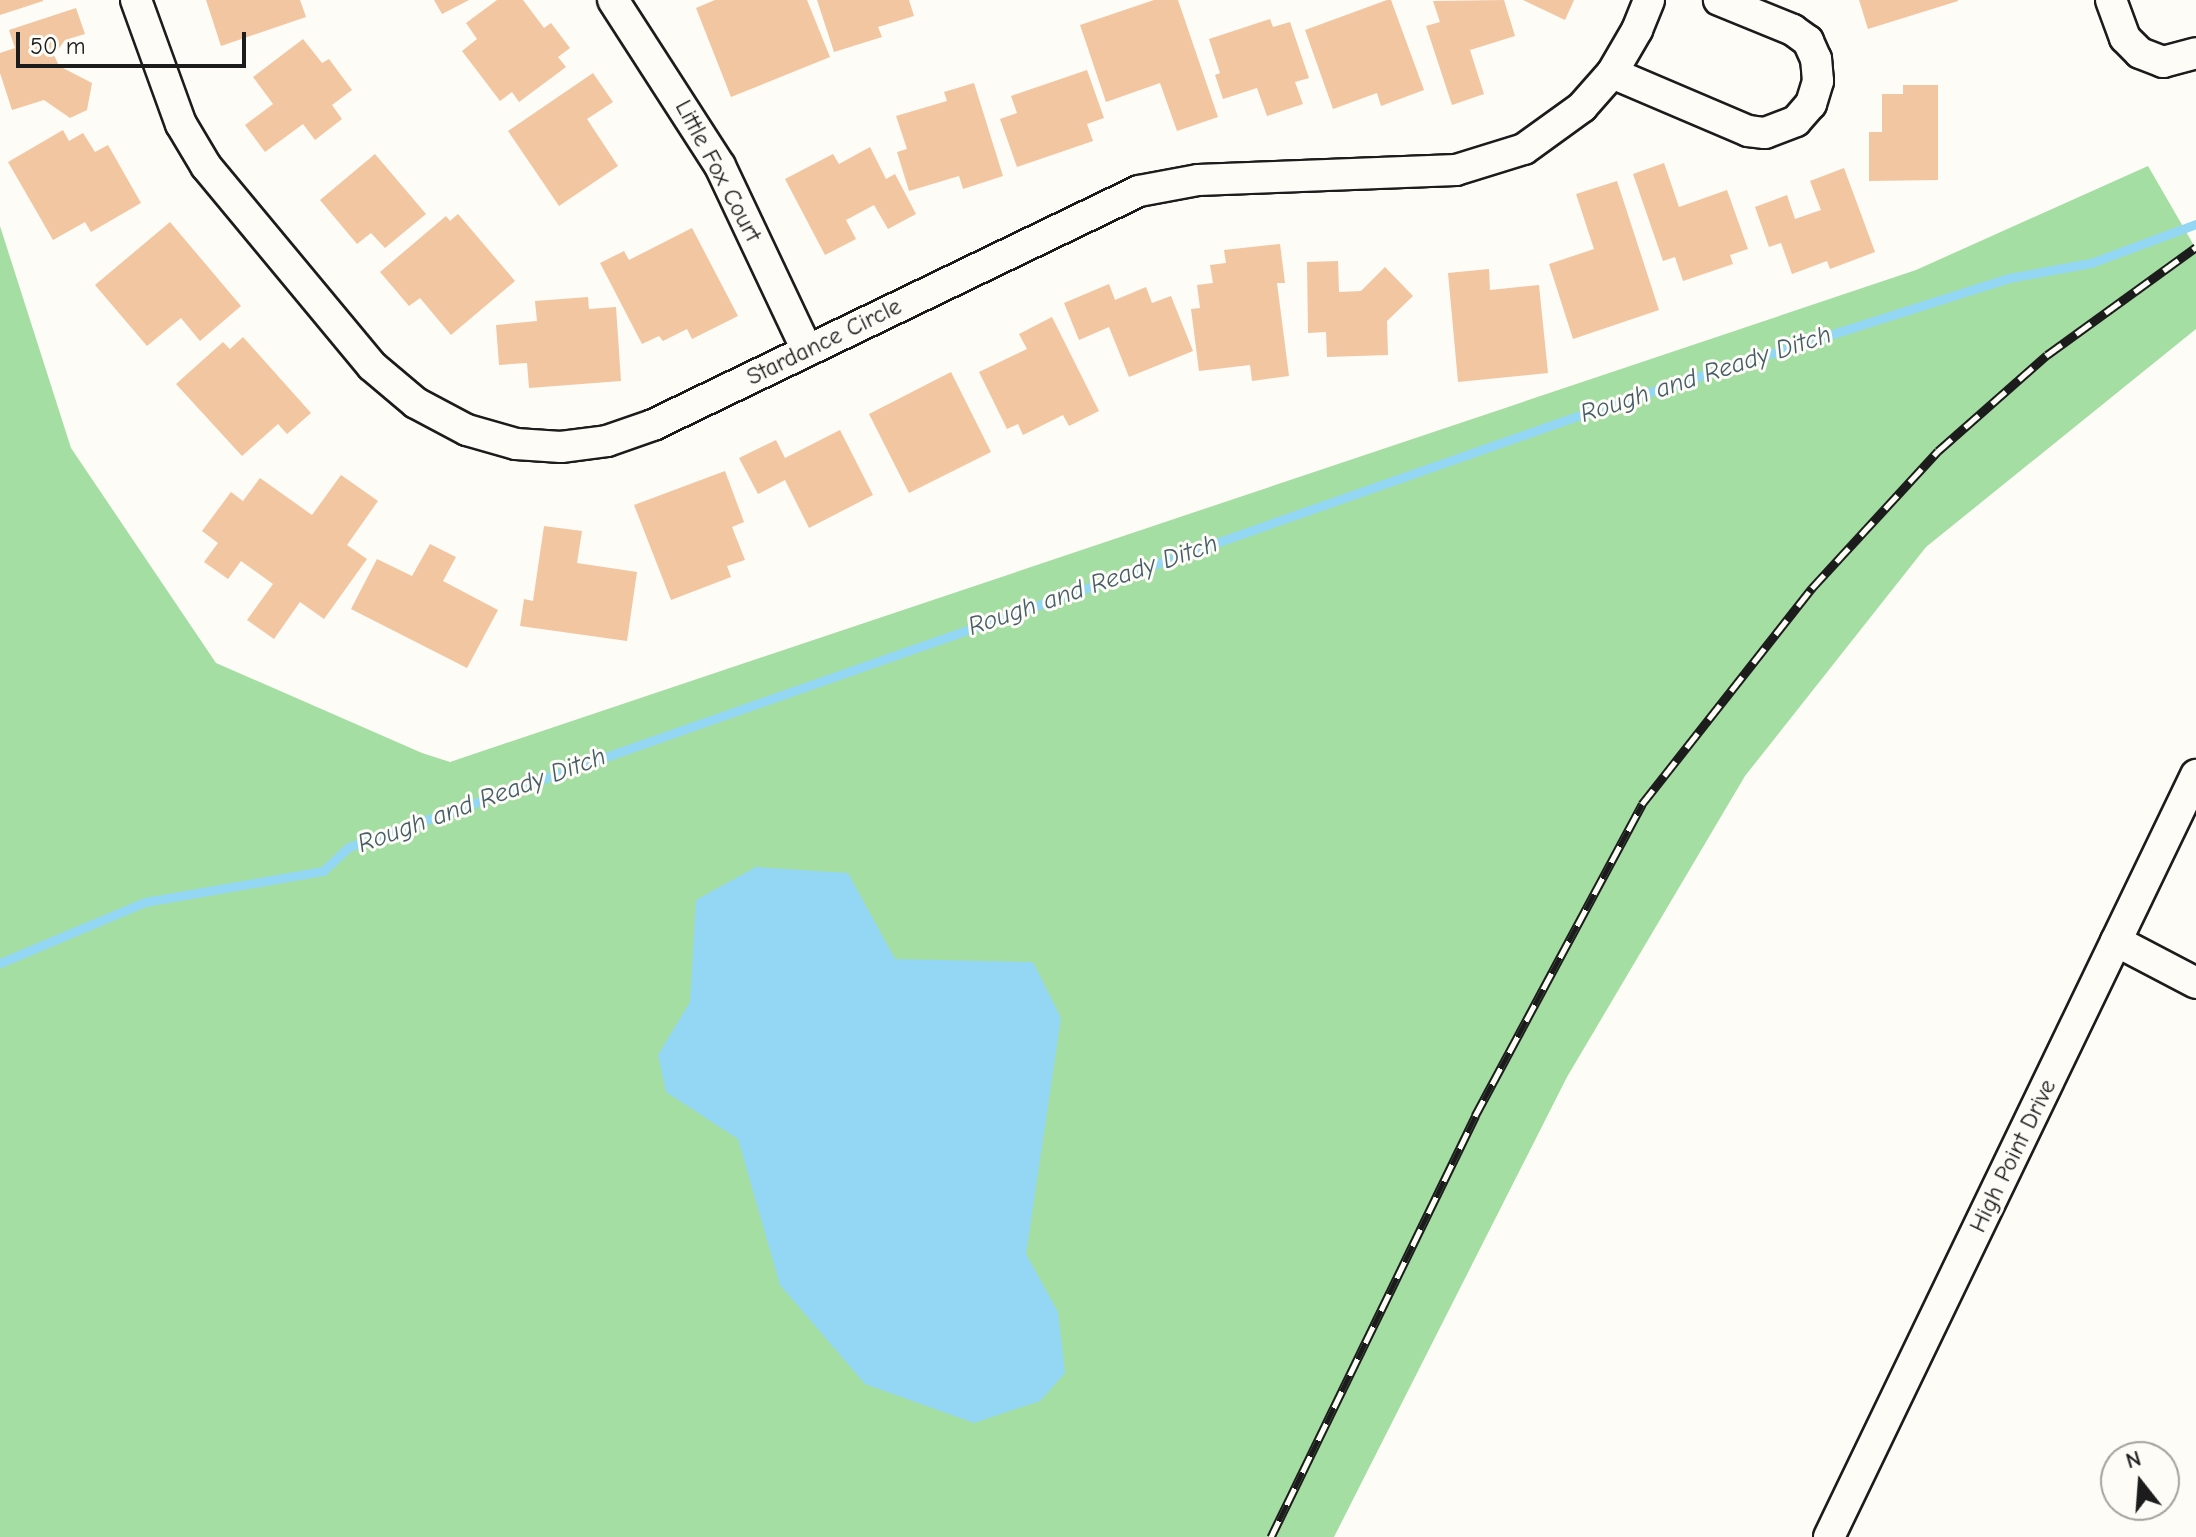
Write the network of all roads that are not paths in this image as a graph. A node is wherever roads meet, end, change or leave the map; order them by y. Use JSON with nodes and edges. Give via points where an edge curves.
{"nodes":[{"id":1,"x":136,"y":0,"type":"edge"},
{"id":2,"x":613,"y":0,"type":"edge"},
{"id":3,"x":1649,"y":0,"type":"edge"},
{"id":4,"x":1719,"y":0,"type":"edge"},
{"id":5,"x":2111,"y":0,"type":"edge"},
{"id":6,"x":2196,"y":53,"type":"edge"},
{"id":7,"x":1612,"y":73,"type":"junction"},
{"id":8,"x":807,"y":350,"type":"junction"},
{"id":9,"x":2196,"y":775,"type":"edge"},
{"id":10,"x":2116,"y":941,"type":"junction"},
{"id":11,"x":2196,"y":983,"type":"edge"},
{"id":12,"x":1829,"y":1537,"type":"edge"}],
"edges":[{"from":1,"to":8,"type":"street","name":"Stardance Circle","via":[[181,124],[206,166],[372,366],[439,418],[516,444],[597,443],[653,425]]},
{"from":2,"to":8,"type":"street","name":"Little Fox Court","via":[[720,166]]},
{"from":3,"to":7,"type":"street","name":"Stardance Circle"},
{"from":4,"to":7,"type":"street","via":[[1808,41],[1818,81],[1811,104],[1796,121],[1765,133],[1748,131]]},
{"from":5,"to":6,"type":"street","via":[[2125,38],[2147,57],[2163,62]]},
{"from":7,"to":8,"type":"street","name":"Stardance Circle","via":[[1550,133],[1493,161],[1432,172],[1157,186],[1105,205]]},
{"from":9,"to":10,"type":"street","name":"High Point Drive"},
{"from":10,"to":11,"type":"street"},
{"from":10,"to":12,"type":"street","name":"High Point Drive"}]}
